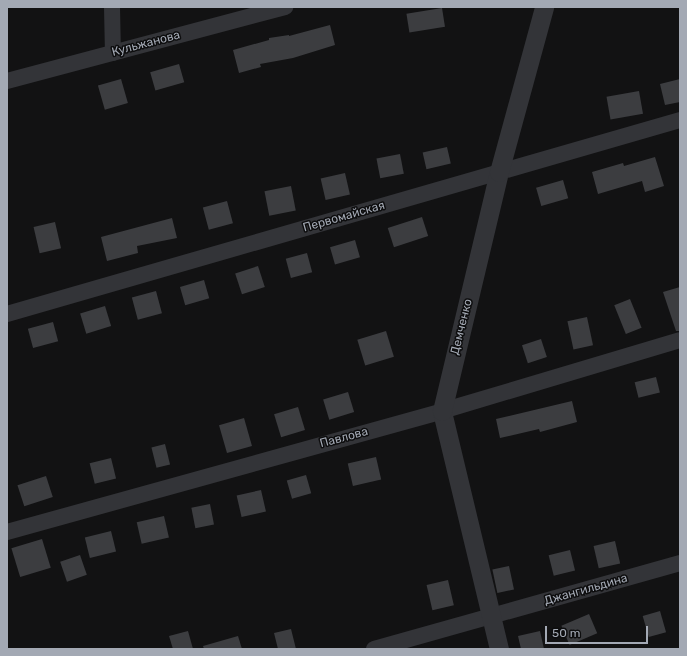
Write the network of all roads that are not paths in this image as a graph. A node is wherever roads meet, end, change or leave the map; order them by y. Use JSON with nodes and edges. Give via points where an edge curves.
{"nodes":[{"id":1,"x":112,"y":7,"type":"edge"},
{"id":2,"x":285,"y":7,"type":"edge"},
{"id":3,"x":544,"y":7,"type":"edge"},
{"id":4,"x":113,"y":53,"type":"junction"},
{"id":5,"x":7,"y":81,"type":"edge"},
{"id":6,"x":680,"y":120,"type":"edge"},
{"id":7,"x":499,"y":172,"type":"junction"},
{"id":8,"x":7,"y":314,"type":"edge"},
{"id":9,"x":680,"y":340,"type":"edge"},
{"id":10,"x":442,"y":412,"type":"junction"},
{"id":11,"x":7,"y":532,"type":"edge"},
{"id":12,"x":680,"y":563,"type":"edge"},
{"id":13,"x":491,"y":616,"type":"junction"},
{"id":14,"x":374,"y":649,"type":"edge"},
{"id":15,"x":499,"y":649,"type":"edge"}],
"edges":[{"from":1,"to":4,"type":"street"},
{"from":2,"to":4,"type":"street","name":"Кульжанова"},
{"from":3,"to":7,"type":"street","name":"Демченко"},
{"from":4,"to":5,"type":"street","name":"Кульжанова"},
{"from":6,"to":7,"type":"street","name":"Первомайская"},
{"from":7,"to":8,"type":"street","name":"Первомайская"},
{"from":7,"to":10,"type":"street","name":"Демченко"},
{"from":9,"to":10,"type":"street","name":"Павлова"},
{"from":10,"to":11,"type":"street","name":"Павлова"},
{"from":10,"to":13,"type":"street","name":"Демченко"},
{"from":12,"to":13,"type":"street","name":"Джангильдина"},
{"from":13,"to":14,"type":"street","name":"Джангильдина"},
{"from":13,"to":15,"type":"street","name":"Демченко"}]}
